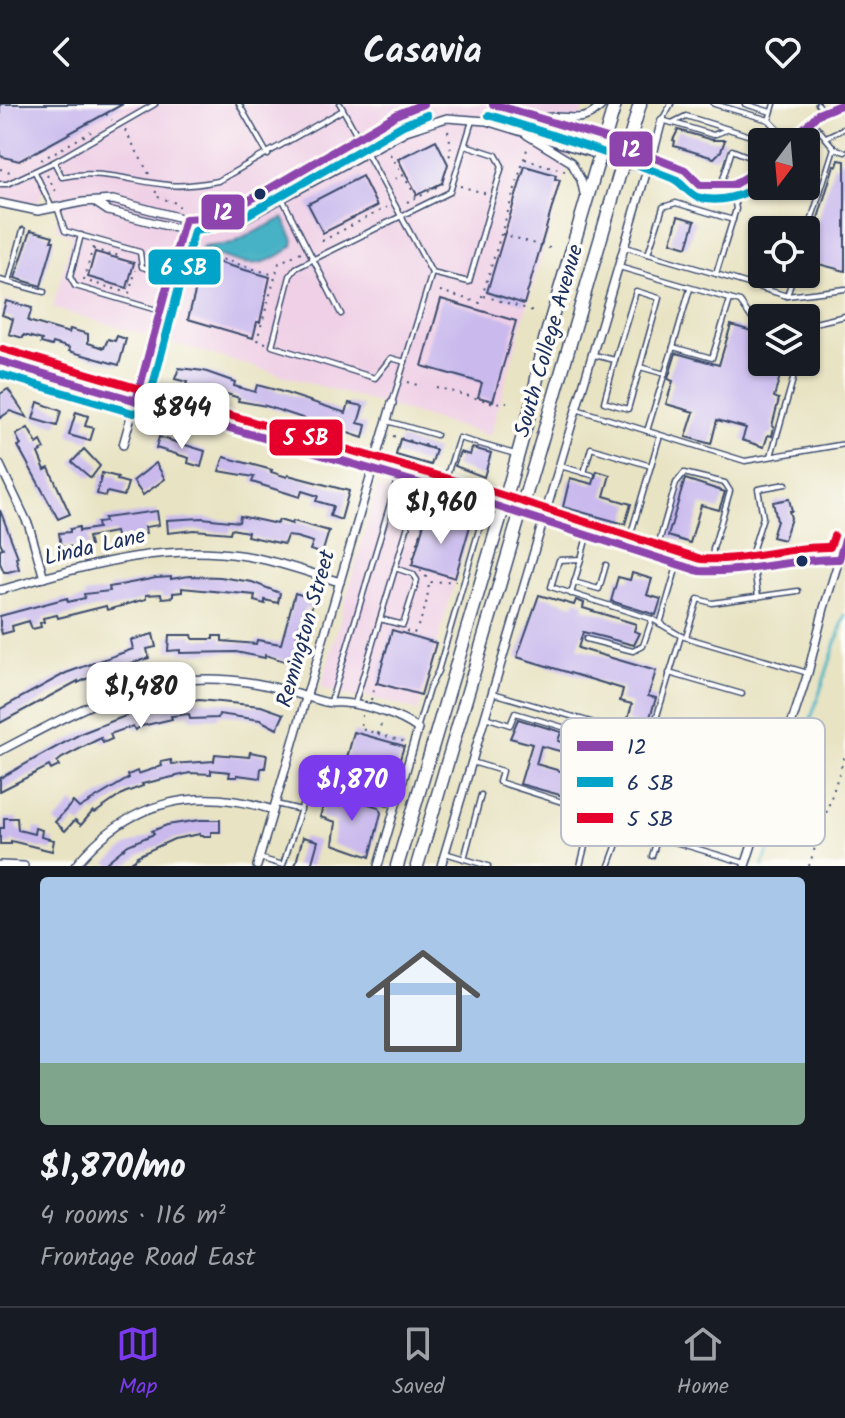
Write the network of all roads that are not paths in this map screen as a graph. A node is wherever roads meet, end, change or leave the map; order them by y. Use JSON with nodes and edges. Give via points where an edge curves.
{"nodes":[{"id":1,"x":155,"y":104,"type":"edge"},
{"id":2,"x":239,"y":104,"type":"edge"},
{"id":3,"x":423,"y":104,"type":"edge"},
{"id":4,"x":493,"y":104,"type":"edge"},
{"id":5,"x":603,"y":104,"type":"edge"},
{"id":6,"x":615,"y":104,"type":"edge"},
{"id":7,"x":640,"y":104,"type":"edge"},
{"id":8,"x":671,"y":104,"type":"edge"},
{"id":9,"x":714,"y":104,"type":"edge"},
{"id":10,"x":745,"y":104,"type":"edge"},
{"id":11,"x":774,"y":104,"type":"edge"},
{"id":12,"x":843,"y":104,"type":"edge"},
{"id":13,"x":342,"y":107,"type":"edge"},
{"id":14,"x":820,"y":108,"type":"edge"},
{"id":15,"x":771,"y":112,"type":"junction"},
{"id":16,"x":473,"y":118,"type":"junction"},
{"id":17,"x":540,"y":118,"type":"junction"},
{"id":18,"x":662,"y":120,"type":"junction"},
{"id":19,"x":769,"y":120,"type":"junction"},
{"id":20,"x":811,"y":120,"type":"junction"},
{"id":21,"x":672,"y":123,"type":"junction"},
{"id":22,"x":777,"y":128,"type":"edge"},
{"id":23,"x":803,"y":128,"type":"edge"},
{"id":24,"x":845,"y":128,"type":"edge"},
{"id":25,"x":729,"y":129,"type":"junction"},
{"id":26,"x":525,"y":133,"type":"junction"},
{"id":27,"x":748,"y":135,"type":"edge"},
{"id":28,"x":359,"y":137,"type":"junction"},
{"id":29,"x":826,"y":137,"type":"junction"},
{"id":30,"x":604,"y":138,"type":"junction"},
{"id":31,"x":465,"y":145,"type":"junction"},
{"id":32,"x":627,"y":148,"type":"junction"},
{"id":33,"x":834,"y":148,"type":"junction"},
{"id":34,"x":367,"y":152,"type":"junction"},
{"id":35,"x":845,"y":152,"type":"edge"},
{"id":36,"x":268,"y":155,"type":"junction"},
{"id":37,"x":599,"y":155,"type":"junction"},
{"id":38,"x":652,"y":158,"type":"junction"},
{"id":39,"x":748,"y":158,"type":"edge"},
{"id":40,"x":54,"y":162,"type":"junction"},
{"id":41,"x":622,"y":163,"type":"junction"},
{"id":42,"x":647,"y":170,"type":"junction"},
{"id":43,"x":35,"y":172,"type":"junction"},
{"id":44,"x":748,"y":178,"type":"edge"},
{"id":45,"x":0,"y":184,"type":"edge"},
{"id":46,"x":700,"y":185,"type":"junction"},
{"id":47,"x":732,"y":186,"type":"junction"},
{"id":48,"x":721,"y":187,"type":"junction"},
{"id":49,"x":282,"y":198,"type":"junction"},
{"id":50,"x":0,"y":203,"type":"edge"},
{"id":51,"x":96,"y":203,"type":"junction"},
{"id":52,"x":586,"y":203,"type":"junction"},
{"id":53,"x":55,"y":208,"type":"junction"},
{"id":54,"x":401,"y":215,"type":"junction"},
{"id":55,"x":813,"y":216,"type":"edge"},
{"id":56,"x":185,"y":219,"type":"junction"},
{"id":57,"x":733,"y":220,"type":"junction"},
{"id":58,"x":23,"y":230,"type":"dead end"},
{"id":59,"x":183,"y":230,"type":"junction"},
{"id":60,"x":81,"y":235,"type":"junction"},
{"id":61,"x":625,"y":247,"type":"junction"},
{"id":62,"x":648,"y":254,"type":"junction"},
{"id":63,"x":314,"y":258,"type":"junction"},
{"id":64,"x":619,"y":267,"type":"junction"},
{"id":65,"x":432,"y":273,"type":"junction"},
{"id":66,"x":716,"y":274,"type":"junction"},
{"id":67,"x":172,"y":276,"type":"junction"},
{"id":68,"x":0,"y":280,"type":"edge"},
{"id":69,"x":9,"y":282,"type":"junction"},
{"id":70,"x":790,"y":288,"type":"edge"},
{"id":71,"x":690,"y":289,"type":"junction"},
{"id":72,"x":845,"y":289,"type":"edge"},
{"id":73,"x":44,"y":292,"type":"dead end"},
{"id":74,"x":787,"y":296,"type":"junction"},
{"id":75,"x":730,"y":300,"type":"junction"},
{"id":76,"x":162,"y":312,"type":"junction"},
{"id":77,"x":748,"y":313,"type":"edge"},
{"id":78,"x":341,"y":314,"type":"dead end"},
{"id":79,"x":845,"y":316,"type":"edge"},
{"id":80,"x":820,"y":322,"type":"edge"},
{"id":81,"x":673,"y":347,"type":"junction"},
{"id":82,"x":594,"y":355,"type":"junction"},
{"id":83,"x":615,"y":360,"type":"junction"},
{"id":84,"x":0,"y":361,"type":"edge"},
{"id":85,"x":405,"y":362,"type":"junction"},
{"id":86,"x":640,"y":367,"type":"junction"},
{"id":87,"x":665,"y":374,"type":"junction"},
{"id":88,"x":794,"y":376,"type":"edge"},
{"id":89,"x":136,"y":401,"type":"junction"},
{"id":90,"x":392,"y":403,"type":"joint"},
{"id":91,"x":576,"y":409,"type":"junction"},
{"id":92,"x":387,"y":421,"type":"junction"},
{"id":93,"x":647,"y":431,"type":"junction"},
{"id":94,"x":436,"y":435,"type":"dead end"},
{"id":95,"x":660,"y":435,"type":"junction"},
{"id":96,"x":845,"y":444,"type":"edge"},
{"id":97,"x":123,"y":445,"type":"dead end"},
{"id":98,"x":518,"y":455,"type":"junction"},
{"id":99,"x":771,"y":456,"type":"junction"},
{"id":100,"x":0,"y":465,"type":"edge"},
{"id":101,"x":560,"y":466,"type":"junction"},
{"id":102,"x":651,"y":466,"type":"junction"},
{"id":103,"x":373,"y":470,"type":"junction"},
{"id":104,"x":584,"y":473,"type":"junction"},
{"id":105,"x":592,"y":475,"type":"dead end"},
{"id":106,"x":398,"y":477,"type":"junction"},
{"id":107,"x":420,"y":484,"type":"junction"},
{"id":108,"x":786,"y":484,"type":"dead end"},
{"id":109,"x":442,"y":490,"type":"junction"},
{"id":110,"x":483,"y":502,"type":"junction"},
{"id":111,"x":503,"y":508,"type":"junction"},
{"id":112,"x":521,"y":515,"type":"junction"},
{"id":113,"x":543,"y":522,"type":"junction"},
{"id":114,"x":587,"y":536,"type":"junction"},
{"id":115,"x":845,"y":540,"type":"edge"},
{"id":116,"x":626,"y":549,"type":"junction"},
{"id":117,"x":654,"y":558,"type":"junction"},
{"id":118,"x":581,"y":559,"type":"junction"},
{"id":119,"x":842,"y":560,"type":"edge"},
{"id":120,"x":606,"y":565,"type":"dead end"},
{"id":121,"x":677,"y":566,"type":"junction"},
{"id":122,"x":395,"y":568,"type":"junction"},
{"id":123,"x":754,"y":568,"type":"junction"},
{"id":124,"x":711,"y":573,"type":"junction"},
{"id":125,"x":44,"y":578,"type":"junction"},
{"id":126,"x":340,"y":582,"type":"junction"},
{"id":127,"x":574,"y":582,"type":"junction"},
{"id":128,"x":0,"y":590,"type":"edge"},
{"id":129,"x":798,"y":591,"type":"dead end"},
{"id":130,"x":571,"y":594,"type":"junction"},
{"id":131,"x":758,"y":597,"type":"junction"},
{"id":132,"x":380,"y":619,"type":"junction"},
{"id":133,"x":652,"y":619,"type":"junction"},
{"id":134,"x":660,"y":624,"type":"junction"},
{"id":135,"x":684,"y":636,"type":"junction"},
{"id":136,"x":586,"y":639,"type":"dead end"},
{"id":137,"x":669,"y":673,"type":"junction"},
{"id":138,"x":808,"y":673,"type":"junction"},
{"id":139,"x":492,"y":692,"type":"junction"},
{"id":140,"x":742,"y":694,"type":"dead end"},
{"id":141,"x":306,"y":696,"type":"junction"},
{"id":142,"x":330,"y":703,"type":"junction"},
{"id":143,"x":354,"y":705,"type":"junction"},
{"id":144,"x":485,"y":717,"type":"junction"},
{"id":145,"x":579,"y":718,"type":"edge"},
{"id":146,"x":656,"y":718,"type":"edge"},
{"id":147,"x":793,"y":718,"type":"edge"},
{"id":148,"x":561,"y":727,"type":"edge"},
{"id":149,"x":417,"y":729,"type":"junction"},
{"id":150,"x":0,"y":751,"type":"edge"},
{"id":151,"x":472,"y":762,"type":"junction"},
{"id":152,"x":481,"y":795,"type":"dead end"},
{"id":153,"x":561,"y":802,"type":"edge"},
{"id":154,"x":396,"y":805,"type":"junction"},
{"id":155,"x":274,"y":807,"type":"junction"},
{"id":156,"x":301,"y":810,"type":"junction"},
{"id":157,"x":585,"y":846,"type":"edge"},
{"id":158,"x":615,"y":846,"type":"edge"},
{"id":159,"x":655,"y":846,"type":"edge"},
{"id":160,"x":686,"y":846,"type":"edge"},
{"id":161,"x":445,"y":853,"type":"junction"},
{"id":162,"x":652,"y":856,"type":"dead end"},
{"id":163,"x":464,"y":859,"type":"junction"},
{"id":164,"x":258,"y":862,"type":"edge"},
{"id":165,"x":0,"y":865,"type":"edge"},
{"id":166,"x":745,"y":865,"type":"edge"},
{"id":167,"x":24,"y":866,"type":"edge"},
{"id":168,"x":75,"y":866,"type":"edge"},
{"id":169,"x":378,"y":866,"type":"edge"},
{"id":170,"x":397,"y":866,"type":"edge"},
{"id":171,"x":417,"y":866,"type":"edge"},
{"id":172,"x":441,"y":866,"type":"edge"},
{"id":173,"x":488,"y":866,"type":"edge"},
{"id":174,"x":580,"y":866,"type":"edge"},
{"id":175,"x":609,"y":866,"type":"edge"}],
"edges":[{"from":1,"to":40,"type":"lane"},
{"from":2,"to":36,"type":"lane"},
{"from":3,"to":28,"type":"street"},
{"from":4,"to":17,"type":"street"},
{"from":5,"to":17,"type":"street","via":[[583,118]]},
{"from":6,"to":30,"type":"highway","name":"South College Avenue"},
{"from":7,"to":32,"type":"highway","name":"South College Avenue"},
{"from":8,"to":18,"type":"lane"},
{"from":9,"to":19,"type":"lane"},
{"from":10,"to":15,"type":"lane"},
{"from":11,"to":15,"type":"lane"},
{"from":12,"to":14,"type":"street"},
{"from":13,"to":28,"type":"lane"},
{"from":13,"to":36,"type":"lane"},
{"from":14,"to":20,"type":"street"},
{"from":15,"to":19,"type":"lane"},
{"from":16,"to":26,"type":"street"},
{"from":16,"to":31,"type":"lane"},
{"from":16,"to":34,"type":"street","via":[[432,121]]},
{"from":17,"to":30,"type":"street"},
{"from":18,"to":21,"type":"lane"},
{"from":18,"to":38,"type":"street"},
{"from":19,"to":22,"type":"lane"},
{"from":20,"to":23,"type":"street"},
{"from":20,"to":29,"type":"lane"},
{"from":21,"to":25,"type":"lane","via":[[713,135]]},
{"from":21,"to":25,"type":"lane","via":[[686,116]]},
{"from":24,"to":29,"type":"lane"},
{"from":25,"to":27,"type":"lane"},
{"from":26,"to":37,"type":"street"},
{"from":26,"to":52,"type":"street","via":[[571,162]]},
{"from":28,"to":34,"type":"lane"},
{"from":28,"to":56,"type":"street","via":[[236,208]]},
{"from":29,"to":33,"type":"lane"},
{"from":30,"to":32,"type":"street"},
{"from":30,"to":37,"type":"highway","name":"South College Avenue"},
{"from":31,"to":54,"type":"lane","via":[[450,192]]},
{"from":31,"to":65,"type":"lane","via":[[496,155],[502,166],[469,282]]},
{"from":32,"to":38,"type":"street"},
{"from":32,"to":41,"type":"highway","name":"South College Avenue"},
{"from":33,"to":35,"type":"lane"},
{"from":33,"to":55,"type":"lane"},
{"from":34,"to":49,"type":"street"},
{"from":34,"to":54,"type":"lane"},
{"from":36,"to":40,"type":"lane","via":[[199,185],[84,172],[62,177]]},
{"from":37,"to":41,"type":"street"},
{"from":37,"to":52,"type":"highway","name":"South College Avenue"},
{"from":38,"to":46,"type":"street","via":[[685,170]]},
{"from":39,"to":48,"type":"lane","via":[[732,150]]},
{"from":40,"to":43,"type":"lane"},
{"from":41,"to":42,"type":"street"},
{"from":41,"to":112,"type":"highway","name":"South College Avenue"},
{"from":42,"to":46,"type":"street"},
{"from":42,"to":61,"type":"street"},
{"from":43,"to":45,"type":"lane"},
{"from":43,"to":53,"type":"lane"},
{"from":44,"to":47,"type":"street"},
{"from":46,"to":48,"type":"street"},
{"from":47,"to":48,"type":"street"},
{"from":47,"to":57,"type":"lane"},
{"from":49,"to":59,"type":"street","via":[[235,224]]},
{"from":49,"to":63,"type":"lane"},
{"from":50,"to":53,"type":"street","via":[[31,211]]},
{"from":51,"to":53,"type":"street"},
{"from":51,"to":56,"type":"street","via":[[113,200]]},
{"from":51,"to":59,"type":"street","via":[[108,211]]},
{"from":52,"to":98,"type":"highway","name":"South College Avenue"},
{"from":53,"to":60,"type":"lane","via":[[65,231]]},
{"from":54,"to":63,"type":"lane"},
{"from":54,"to":65,"type":"lane"},
{"from":56,"to":59,"type":"street"},
{"from":57,"to":62,"type":"lane","via":[[676,203],[663,207]]},
{"from":57,"to":66,"type":"lane"},
{"from":58,"to":69,"type":"lane"},
{"from":59,"to":67,"type":"street"},
{"from":60,"to":67,"type":"lane","via":[[140,252],[142,267]]},
{"from":60,"to":76,"type":"lane","via":[[70,277],[75,286]]},
{"from":61,"to":62,"type":"lane"},
{"from":61,"to":64,"type":"street"},
{"from":62,"to":66,"type":"lane"},
{"from":63,"to":78,"type":"lane"},
{"from":63,"to":85,"type":"lane","via":[[290,276],[272,346],[375,378],[391,358]]},
{"from":64,"to":71,"type":"lane"},
{"from":64,"to":82,"type":"street"},
{"from":65,"to":85,"type":"lane"},
{"from":66,"to":74,"type":"lane"},
{"from":67,"to":76,"type":"street"},
{"from":68,"to":69,"type":"lane"},
{"from":69,"to":73,"type":"lane"},
{"from":70,"to":74,"type":"lane"},
{"from":71,"to":75,"type":"lane"},
{"from":71,"to":81,"type":"lane"},
{"from":72,"to":74,"type":"lane"},
{"from":75,"to":77,"type":"lane","via":[[740,302]]},
{"from":75,"to":81,"type":"lane","via":[[712,358]]},
{"from":76,"to":89,"type":"street"},
{"from":79,"to":80,"type":"lane"},
{"from":81,"to":87,"type":"lane"},
{"from":82,"to":83,"type":"lane"},
{"from":82,"to":91,"type":"street"},
{"from":83,"to":86,"type":"lane","via":[[604,402],[628,409]]},
{"from":83,"to":86,"type":"lane","via":[[636,291],[659,298]]},
{"from":84,"to":89,"type":"street"},
{"from":85,"to":90,"type":"lane"},
{"from":86,"to":87,"type":"lane"},
{"from":87,"to":93,"type":"lane"},
{"from":88,"to":99,"type":"lane"},
{"from":89,"to":97,"type":"street"},
{"from":89,"to":103,"type":"street"},
{"from":90,"to":92,"type":"street","name":"Remington Street"},
{"from":91,"to":93,"type":"lane"},
{"from":91,"to":101,"type":"street"},
{"from":92,"to":94,"type":"lane"},
{"from":92,"to":103,"type":"street","name":"Remington Street"},
{"from":93,"to":95,"type":"lane"},
{"from":95,"to":99,"type":"lane","via":[[745,461]]},
{"from":95,"to":102,"type":"lane"},
{"from":96,"to":99,"type":"lane"},
{"from":98,"to":109,"type":"lane","via":[[459,438]]},
{"from":98,"to":111,"type":"highway","name":"South College Avenue"},
{"from":100,"to":125,"type":"street","via":[[29,526]]},
{"from":101,"to":104,"type":"lane"},
{"from":101,"to":113,"type":"street"},
{"from":102,"to":104,"type":"lane","via":[[591,448]]},
{"from":102,"to":116,"type":"lane"},
{"from":103,"to":106,"type":"street"},
{"from":103,"to":126,"type":"street","name":"Remington Street"},
{"from":104,"to":105,"type":"lane"},
{"from":106,"to":107,"type":"street"},
{"from":106,"to":142,"type":"lane"},
{"from":107,"to":109,"type":"street"},
{"from":107,"to":122,"type":"lane"},
{"from":108,"to":123,"type":"lane","via":[[758,489],[763,517],[752,552]]},
{"from":109,"to":110,"type":"street"},
{"from":110,"to":111,"type":"street"},
{"from":110,"to":149,"type":"lane"},
{"from":111,"to":112,"type":"street"},
{"from":111,"to":170,"type":"highway","name":"South College Avenue"},
{"from":112,"to":113,"type":"street"},
{"from":112,"to":171,"type":"highway","name":"South College Avenue"},
{"from":113,"to":114,"type":"street"},
{"from":113,"to":139,"type":"street"},
{"from":114,"to":116,"type":"street"},
{"from":114,"to":118,"type":"lane"},
{"from":115,"to":119,"type":"street"},
{"from":116,"to":117,"type":"street"},
{"from":117,"to":121,"type":"street"},
{"from":117,"to":124,"type":"lane","via":[[676,483],[684,473],[725,483],[730,491]]},
{"from":118,"to":127,"type":"lane"},
{"from":118,"to":130,"type":"lane","via":[[559,560],[551,587]]},
{"from":119,"to":123,"type":"street","via":[[822,557]]},
{"from":119,"to":138,"type":"street"},
{"from":120,"to":127,"type":"lane","via":[[599,589]]},
{"from":121,"to":124,"type":"street"},
{"from":121,"to":134,"type":"lane"},
{"from":122,"to":132,"type":"lane"},
{"from":122,"to":132,"type":"lane","via":[[417,580],[403,625]]},
{"from":123,"to":124,"type":"street"},
{"from":123,"to":131,"type":"lane"},
{"from":125,"to":126,"type":"street","name":"Linda Lane","via":[[115,558],[195,551],[248,556]]},
{"from":125,"to":128,"type":"street","name":"Linda Lane"},
{"from":126,"to":141,"type":"street","name":"Remington Street"},
{"from":127,"to":130,"type":"lane"},
{"from":129,"to":131,"type":"lane"},
{"from":130,"to":133,"type":"lane"},
{"from":131,"to":135,"type":"lane","via":[[712,603],[698,599]]},
{"from":132,"to":143,"type":"lane"},
{"from":133,"to":134,"type":"lane"},
{"from":133,"to":136,"type":"lane","via":[[643,646],[633,651]]},
{"from":134,"to":135,"type":"lane"},
{"from":135,"to":137,"type":"lane"},
{"from":135,"to":138,"type":"lane"},
{"from":137,"to":140,"type":"lane"},
{"from":137,"to":146,"type":"lane"},
{"from":138,"to":147,"type":"street"},
{"from":139,"to":144,"type":"street"},
{"from":139,"to":145,"type":"lane"},
{"from":141,"to":142,"type":"street"},
{"from":141,"to":150,"type":"street","via":[[228,679],[157,683],[107,697]]},
{"from":141,"to":155,"type":"street","name":"Remington Street"},
{"from":142,"to":143,"type":"street"},
{"from":143,"to":149,"type":"street","via":[[406,720]]},
{"from":144,"to":148,"type":"lane","via":[[510,725],[515,713]]},
{"from":144,"to":151,"type":"street"},
{"from":149,"to":154,"type":"street"},
{"from":151,"to":153,"type":"lane","via":[[502,771],[499,782]]},
{"from":151,"to":161,"type":"street"},
{"from":152,"to":163,"type":"lane"},
{"from":154,"to":156,"type":"lane","via":[[310,780]]},
{"from":154,"to":169,"type":"street"},
{"from":155,"to":156,"type":"lane"},
{"from":155,"to":164,"type":"street","name":"Remington Street"},
{"from":155,"to":168,"type":"street","via":[[223,798],[162,804],[115,826]]},
{"from":156,"to":164,"type":"lane","via":[[283,865]]},
{"from":157,"to":174,"type":"lane"},
{"from":158,"to":175,"type":"lane"},
{"from":159,"to":162,"type":"lane"},
{"from":160,"to":166,"type":"lane"},
{"from":161,"to":163,"type":"lane"},
{"from":161,"to":172,"type":"street"},
{"from":163,"to":173,"type":"lane"},
{"from":165,"to":167,"type":"street"}]}
